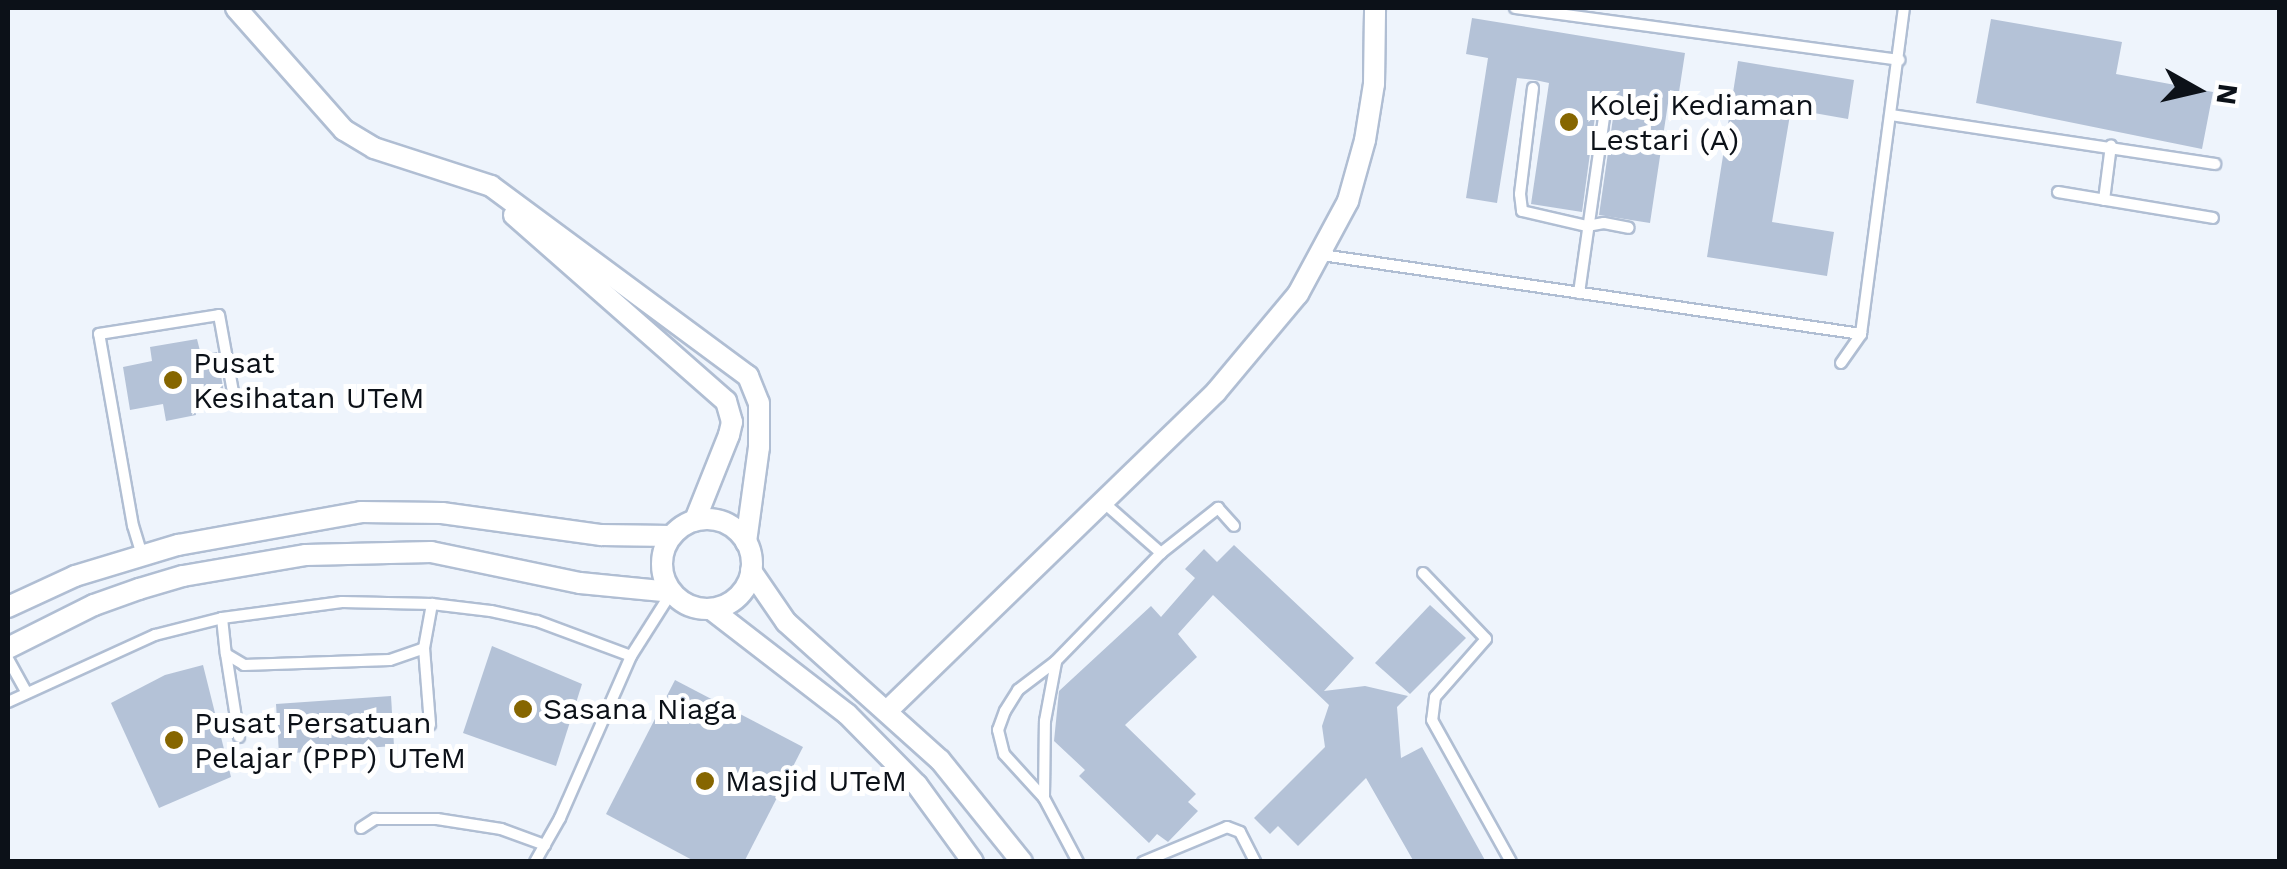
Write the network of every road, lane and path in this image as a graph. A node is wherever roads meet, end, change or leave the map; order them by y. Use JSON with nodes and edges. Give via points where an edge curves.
{"nodes":[{"id":1,"x":236,"y":8,"type":"edge"},
{"id":2,"x":1375,"y":8,"type":"edge"},
{"id":3,"x":1515,"y":8,"type":"edge"},
{"id":4,"x":1904,"y":8,"type":"edge"},
{"id":5,"x":1899,"y":60,"type":"junction"},
{"id":6,"x":1533,"y":88,"type":"dead end"},
{"id":7,"x":1606,"y":103,"type":"dead end"},
{"id":8,"x":1892,"y":115,"type":"junction"},
{"id":9,"x":2111,"y":146,"type":"junction"},
{"id":10,"x":2215,"y":164,"type":"dead end"},
{"id":11,"x":492,"y":186,"type":"junction"},
{"id":12,"x":2058,"y":192,"type":"dead end"},
{"id":13,"x":2104,"y":200,"type":"junction"},
{"id":14,"x":2213,"y":218,"type":"dead end"},
{"id":15,"x":1587,"y":226,"type":"junction"},
{"id":16,"x":1629,"y":228,"type":"dead end"},
{"id":17,"x":1322,"y":254,"type":"junction"},
{"id":18,"x":1579,"y":293,"type":"junction"},
{"id":19,"x":1861,"y":334,"type":"junction"},
{"id":20,"x":1841,"y":363,"type":"dead end"},
{"id":21,"x":232,"y":392,"type":"dead end"},
{"id":22,"x":1102,"y":501,"type":"junction"},
{"id":23,"x":695,"y":520,"type":"junction"},
{"id":24,"x":1234,"y":526,"type":"dead end"},
{"id":25,"x":671,"y":536,"type":"junction"},
{"id":26,"x":746,"y":542,"type":"junction"},
{"id":27,"x":1161,"y":554,"type":"junction"},
{"id":28,"x":142,"y":555,"type":"junction"},
{"id":29,"x":751,"y":571,"type":"junction"},
{"id":30,"x":1423,"y":574,"type":"dead end"},
{"id":31,"x":671,"y":592,"type":"junction"},
{"id":32,"x":432,"y":604,"type":"junction"},
{"id":33,"x":8,"y":608,"type":"edge"},
{"id":34,"x":711,"y":609,"type":"junction"},
{"id":35,"x":222,"y":618,"type":"junction"},
{"id":36,"x":8,"y":648,"type":"edge"},
{"id":37,"x":424,"y":648,"type":"junction"},
{"id":38,"x":226,"y":654,"type":"junction"},
{"id":39,"x":631,"y":656,"type":"junction"},
{"id":40,"x":8,"y":659,"type":"edge"},
{"id":41,"x":1056,"y":661,"type":"junction"},
{"id":42,"x":26,"y":690,"type":"junction"},
{"id":43,"x":8,"y":702,"type":"edge"},
{"id":44,"x":889,"y":710,"type":"junction"},
{"id":45,"x":430,"y":726,"type":"dead end"},
{"id":46,"x":239,"y":738,"type":"dead end"},
{"id":47,"x":1044,"y":798,"type":"junction"},
{"id":48,"x":361,"y":828,"type":"dead end"},
{"id":49,"x":544,"y":845,"type":"junction"},
{"id":50,"x":535,"y":862,"type":"edge"},
{"id":51,"x":973,"y":862,"type":"edge"},
{"id":52,"x":1022,"y":862,"type":"edge"},
{"id":53,"x":1078,"y":862,"type":"edge"},
{"id":54,"x":1144,"y":862,"type":"edge"},
{"id":55,"x":1255,"y":862,"type":"edge"},
{"id":56,"x":1511,"y":862,"type":"edge"}],
"edges":[{"from":1,"to":11,"type":"street","via":[[344,130],[374,148]]},
{"from":2,"to":17,"type":"street","via":[[1365,140],[1348,201]]},
{"from":3,"to":5,"type":"lane"},
{"from":4,"to":5,"type":"lane"},
{"from":5,"to":8,"type":"lane"},
{"from":6,"to":15,"type":"lane","via":[[1522,211]]},
{"from":7,"to":15,"type":"lane"},
{"from":8,"to":9,"type":"lane"},
{"from":8,"to":19,"type":"lane"},
{"from":9,"to":10,"type":"lane"},
{"from":9,"to":13,"type":"lane"},
{"from":11,"to":23,"type":"street","via":[[520,222],[726,401],[729,435]]},
{"from":11,"to":26,"type":"street","via":[[748,376],[758,403],[759,447]]},
{"from":12,"to":13,"type":"lane"},
{"from":13,"to":14,"type":"lane"},
{"from":15,"to":16,"type":"lane"},
{"from":15,"to":18,"type":"lane"},
{"from":17,"to":18,"type":"lane"},
{"from":17,"to":22,"type":"street","via":[[1241,364]]},
{"from":18,"to":19,"type":"lane"},
{"from":19,"to":20,"type":"lane"},
{"from":21,"to":28,"type":"lane","via":[[219,315],[100,334]]},
{"from":22,"to":27,"type":"lane"},
{"from":22,"to":44,"type":"street"},
{"from":23,"to":25,"type":"street"},
{"from":23,"to":26,"type":"street","via":[[724,522]]},
{"from":24,"to":27,"type":"lane","via":[[1218,508]]},
{"from":25,"to":28,"type":"street","via":[[361,512]]},
{"from":25,"to":31,"type":"street","via":[[662,564]]},
{"from":26,"to":29,"type":"street"},
{"from":27,"to":41,"type":"lane"},
{"from":28,"to":33,"type":"street","via":[[75,576]]},
{"from":29,"to":34,"type":"street","via":[[738,597]]},
{"from":29,"to":44,"type":"street","via":[[786,622]]},
{"from":30,"to":56,"type":"lane","via":[[1486,639],[1435,696],[1432,720]]},
{"from":31,"to":34,"type":"street"},
{"from":31,"to":36,"type":"street","via":[[580,583],[431,552],[306,555],[183,576],[94,605]]},
{"from":31,"to":39,"type":"lane"},
{"from":32,"to":35,"type":"lane","via":[[342,602]]},
{"from":32,"to":37,"type":"lane"},
{"from":32,"to":39,"type":"lane","via":[[537,621]]},
{"from":34,"to":51,"type":"street","via":[[847,714],[917,786]]},
{"from":35,"to":38,"type":"lane"},
{"from":35,"to":42,"type":"lane","via":[[155,635]]},
{"from":37,"to":38,"type":"lane","via":[[390,660],[244,666]]},
{"from":37,"to":45,"type":"lane"},
{"from":38,"to":46,"type":"lane"},
{"from":39,"to":49,"type":"lane"},
{"from":40,"to":42,"type":"lane"},
{"from":41,"to":47,"type":"lane","via":[[1045,721]]},
{"from":41,"to":47,"type":"lane","via":[[1018,690],[998,730],[1004,754]]},
{"from":42,"to":43,"type":"lane"},
{"from":44,"to":52,"type":"street","via":[[974,797]]},
{"from":47,"to":53,"type":"lane"},
{"from":48,"to":49,"type":"lane","via":[[376,819],[437,819],[501,829]]},
{"from":49,"to":50,"type":"lane"},
{"from":54,"to":55,"type":"lane","via":[[1227,826],[1240,832]]}]}
